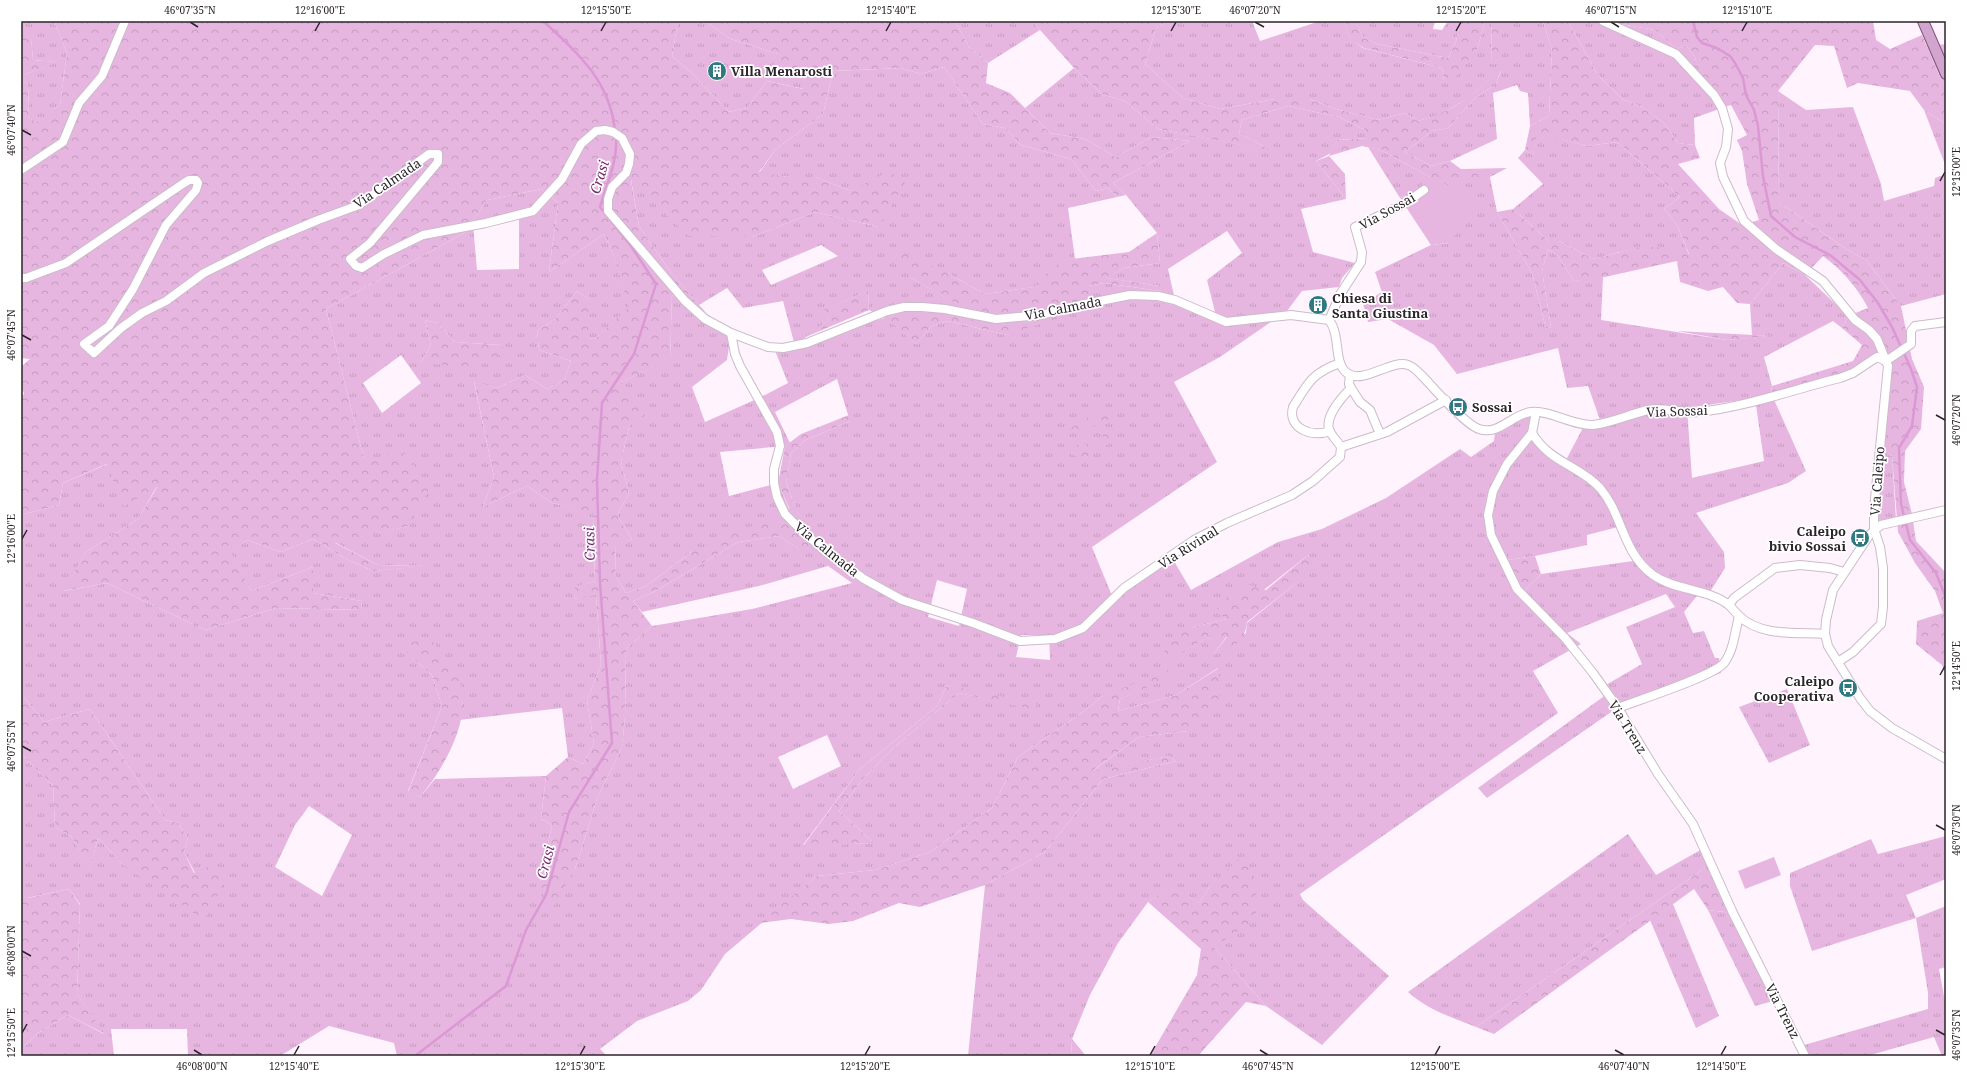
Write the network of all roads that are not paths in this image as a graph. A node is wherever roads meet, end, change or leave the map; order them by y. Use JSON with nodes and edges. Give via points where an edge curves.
{"nodes":[{"id":1,"x":125,"y":21,"type":"edge"},
{"id":2,"x":1603,"y":21,"type":"edge"},
{"id":3,"x":1923,"y":21,"type":"edge"},
{"id":4,"x":1946,"y":74,"type":"edge"},
{"id":5,"x":21,"y":170,"type":"edge"},
{"id":6,"x":1424,"y":190,"type":"dead end"},
{"id":7,"x":21,"y":278,"type":"edge"},
{"id":8,"x":1329,"y":320,"type":"junction"},
{"id":9,"x":1946,"y":322,"type":"edge"},
{"id":10,"x":731,"y":333,"type":"junction"},
{"id":11,"x":1889,"y":359,"type":"junction"},
{"id":12,"x":1340,"y":363,"type":"junction"},
{"id":13,"x":1350,"y":375,"type":"junction"},
{"id":14,"x":1351,"y":388,"type":"junction"},
{"id":15,"x":1446,"y":400,"type":"junction"},
{"id":16,"x":1536,"y":412,"type":"junction"},
{"id":17,"x":1330,"y":431,"type":"junction"},
{"id":18,"x":1532,"y":433,"type":"junction"},
{"id":19,"x":1380,"y":434,"type":"junction"},
{"id":20,"x":1341,"y":447,"type":"junction"},
{"id":21,"x":1946,"y":510,"type":"edge"},
{"id":22,"x":1874,"y":529,"type":"junction"},
{"id":23,"x":1844,"y":572,"type":"junction"},
{"id":24,"x":1729,"y":605,"type":"junction"},
{"id":25,"x":1739,"y":616,"type":"junction"},
{"id":26,"x":1825,"y":634,"type":"junction"},
{"id":27,"x":1055,"y":639,"type":"joint"},
{"id":28,"x":1838,"y":662,"type":"junction"},
{"id":29,"x":1618,"y":708,"type":"junction"},
{"id":30,"x":1946,"y":759,"type":"edge"},
{"id":31,"x":1805,"y":1056,"type":"edge"}],
"edges":[{"from":1,"to":5,"type":"street","via":[[102,76],[79,103],[64,142]]},
{"from":2,"to":11,"type":"street","via":[[1676,54],[1714,95],[1722,108],[1728,129],[1726,147],[1720,164],[1722,177],[1744,221],[1776,249],[1823,280],[1855,320],[1873,334]]},
{"from":3,"to":4,"type":"main road"},
{"from":6,"to":8,"type":"street","name":"Via Sossai","via":[[1404,204],[1355,227],[1362,252],[1361,262],[1341,293]]},
{"from":7,"to":10,"type":"street","name":"Via Calmada","via":[[66,263],[184,183],[196,180],[196,190],[166,225],[133,289],[109,326],[84,344],[94,353],[137,316],[166,301],[204,273],[268,241],[359,205],[429,154],[438,154],[438,162],[370,243],[350,259],[356,266],[362,268],[423,235],[533,211],[562,179],[588,136],[596,131],[605,130],[621,137],[629,151],[626,173],[612,187],[608,211],[685,301],[705,319]]},
{"from":8,"to":10,"type":"street","name":"Via Calmada","via":[[1275,315],[1226,322],[1175,300],[1158,296],[1130,295],[1041,315],[996,319],[930,308],[904,307],[887,311],[814,341],[783,348],[768,347]]},
{"from":8,"to":12,"type":"street","via":[[1335,330]]},
{"from":9,"to":11,"type":"street","via":[[1915,326],[1911,331],[1912,342]]},
{"from":10,"to":27,"type":"street","name":"Via Calmada","via":[[740,366],[777,432],[780,446],[774,469],[777,497],[785,514],[798,527],[825,551],[864,579],[902,600],[1020,640]]},
{"from":11,"to":16,"type":"street","name":"Via Sossai","via":[[1877,357],[1853,373],[1840,378],[1700,412],[1657,409],[1604,423],[1584,425]]},
{"from":11,"to":22,"type":"street","name":"Via Caleipo"},
{"from":12,"to":13,"type":"street","via":[[1344,371]]},
{"from":12,"to":17,"type":"street","via":[[1313,377],[1292,411],[1292,417],[1305,432],[1317,434]]},
{"from":13,"to":14,"type":"street"},
{"from":13,"to":15,"type":"street","via":[[1367,374],[1406,364],[1418,372]]},
{"from":14,"to":17,"type":"street","via":[[1333,412]]},
{"from":14,"to":19,"type":"street","via":[[1360,402],[1370,410]]},
{"from":15,"to":16,"type":"street","via":[[1472,426],[1486,431],[1495,430],[1526,414]]},
{"from":15,"to":19,"type":"street"},
{"from":16,"to":18,"type":"street"},
{"from":17,"to":20,"type":"street"},
{"from":18,"to":24,"type":"street","via":[[1546,451],[1599,487],[1634,557],[1643,566],[1668,582]]},
{"from":18,"to":29,"type":"street","name":"Via Trenz","via":[[1512,456],[1495,485],[1489,506],[1488,521],[1491,535],[1517,589],[1565,638]]},
{"from":19,"to":20,"type":"street"},
{"from":20,"to":27,"type":"street","name":"Via Rivinal","via":[[1340,457],[1313,481],[1292,495],[1201,536],[1124,588],[1083,628]]},
{"from":21,"to":22,"type":"street","via":[[1881,525]]},
{"from":22,"to":23,"type":"street","name":"Via Caleipo"},
{"from":22,"to":28,"type":"street","via":[[1883,568],[1881,624],[1853,652]]},
{"from":23,"to":24,"type":"street","via":[[1800,565],[1775,568],[1734,598]]},
{"from":23,"to":26,"type":"street","name":"Via Caleipo","via":[[1833,590]]},
{"from":24,"to":25,"type":"street"},
{"from":25,"to":26,"type":"street","via":[[1752,626],[1764,630]]},
{"from":25,"to":29,"type":"street","via":[[1730,653],[1720,667]]},
{"from":26,"to":28,"type":"street","name":"Via Caleipo","via":[[1828,646]]},
{"from":28,"to":30,"type":"street","name":"Via Caleipo","via":[[1870,711],[1892,728]]},
{"from":29,"to":31,"type":"street","name":"Via Trenz","via":[[1658,774],[1693,824]]}]}
